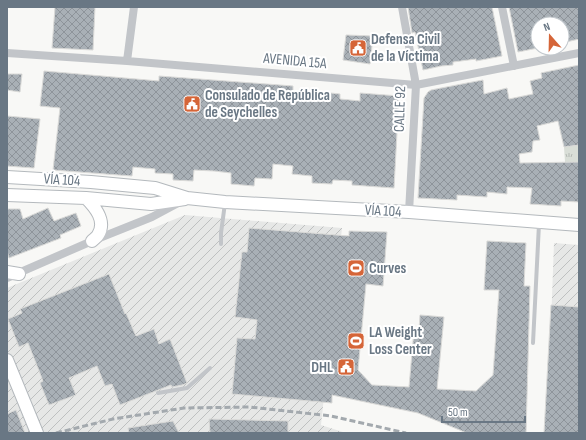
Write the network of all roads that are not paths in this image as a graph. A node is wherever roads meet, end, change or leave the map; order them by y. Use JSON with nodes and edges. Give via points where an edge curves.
{"nodes":[{"id":1,"x":134,"y":7,"type":"edge"},
{"id":2,"x":402,"y":7,"type":"edge"},
{"id":3,"x":502,"y":7,"type":"edge"},
{"id":4,"x":7,"y":53,"type":"edge"},
{"id":5,"x":579,"y":53,"type":"edge"},
{"id":6,"x":127,"y":61,"type":"junction"},
{"id":7,"x":514,"y":66,"type":"junction"},
{"id":8,"x":416,"y":85,"type":"junction"},
{"id":9,"x":7,"y":177,"type":"edge"},
{"id":10,"x":7,"y":195,"type":"edge"},
{"id":11,"x":86,"y":198,"type":"junction"},
{"id":12,"x":187,"y":198,"type":"junction"},
{"id":13,"x":225,"y":202,"type":"junction"},
{"id":14,"x":410,"y":212,"type":"junction"},
{"id":15,"x":539,"y":221,"type":"junction"},
{"id":16,"x":579,"y":225,"type":"edge"},
{"id":17,"x":92,"y":242,"type":"junction"},
{"id":18,"x":221,"y":244,"type":"dead end"},
{"id":19,"x":13,"y":273,"type":"edge"},
{"id":20,"x":7,"y":278,"type":"edge"},
{"id":21,"x":533,"y":343,"type":"dead end"},
{"id":22,"x":7,"y":360,"type":"edge"},
{"id":23,"x":210,"y":368,"type":"dead end"},
{"id":24,"x":158,"y":393,"type":"dead end"},
{"id":25,"x":37,"y":433,"type":"edge"}],
"edges":[{"from":1,"to":6,"type":"street"},
{"from":2,"to":8,"type":"street","name":"CALLE 92"},
{"from":3,"to":7,"type":"street"},
{"from":4,"to":6,"type":"street","name":"AVENIDA 15A"},
{"from":5,"to":7,"type":"street","name":"AVENIDA 15A"},
{"from":6,"to":8,"type":"street","name":"AVENIDA 15A"},
{"from":7,"to":8,"type":"street","name":"AVENIDA 15A"},
{"from":8,"to":14,"type":"street","name":"CALLE 92"},
{"from":9,"to":12,"type":"main road","name":"VÍA 104","via":[[155,188]]},
{"from":10,"to":11,"type":"main road","name":"VÍA 104"},
{"from":11,"to":12,"type":"main road","name":"VÍA 104","via":[[151,204]]},
{"from":11,"to":17,"type":"main road","via":[[98,212],[100,220],[98,235]]},
{"from":12,"to":13,"type":"main road","name":"VÍA 104"},
{"from":12,"to":17,"type":"street","via":[[152,217]]},
{"from":13,"to":14,"type":"main road","name":"VÍA 104"},
{"from":13,"to":18,"type":"lane"},
{"from":14,"to":15,"type":"main road","name":"VÍA 104"},
{"from":15,"to":16,"type":"main road","name":"VÍA 104"},
{"from":15,"to":21,"type":"lane"},
{"from":17,"to":19,"type":"street"},
{"from":19,"to":20,"type":"street"},
{"from":22,"to":25,"type":"main road"},
{"from":23,"to":24,"type":"lane","via":[[187,388]]}]}
